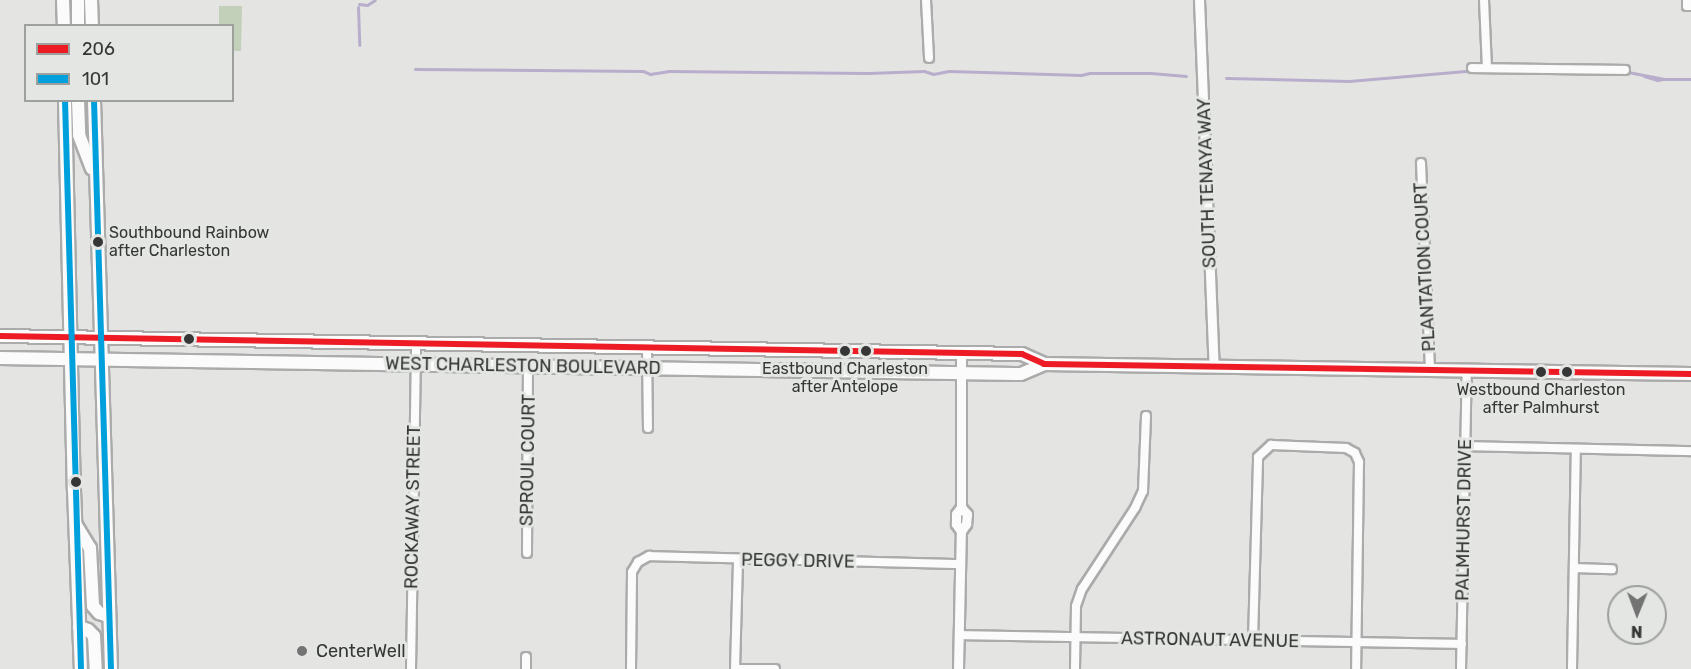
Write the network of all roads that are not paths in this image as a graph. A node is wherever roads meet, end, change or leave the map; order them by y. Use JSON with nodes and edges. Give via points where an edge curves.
{"nodes":[{"id":1,"x":63,"y":0,"type":"edge"},
{"id":2,"x":78,"y":0,"type":"edge"},
{"id":3,"x":91,"y":0,"type":"edge"},
{"id":4,"x":926,"y":0,"type":"edge"},
{"id":5,"x":1199,"y":0,"type":"edge"},
{"id":6,"x":1484,"y":0,"type":"edge"},
{"id":7,"x":64,"y":24,"type":"edge"},
{"id":8,"x":78,"y":24,"type":"edge"},
{"id":9,"x":92,"y":24,"type":"edge"},
{"id":10,"x":929,"y":58,"type":"dead end"},
{"id":11,"x":1473,"y":68,"type":"dead end"},
{"id":12,"x":1487,"y":68,"type":"junction"},
{"id":13,"x":1625,"y":70,"type":"dead end"},
{"id":14,"x":65,"y":102,"type":"edge"},
{"id":15,"x":78,"y":102,"type":"edge"},
{"id":16,"x":94,"y":102,"type":"edge"},
{"id":17,"x":1421,"y":163,"type":"dead end"},
{"id":18,"x":96,"y":179,"type":"junction"},
{"id":19,"x":0,"y":336,"type":"edge"},
{"id":20,"x":70,"y":337,"type":"junction"},
{"id":21,"x":100,"y":338,"type":"junction"},
{"id":22,"x":416,"y":344,"type":"junction"},
{"id":23,"x":647,"y":348,"type":"junction"},
{"id":24,"x":961,"y":352,"type":"junction"},
{"id":25,"x":0,"y":358,"type":"edge"},
{"id":26,"x":71,"y":359,"type":"junction"},
{"id":27,"x":101,"y":360,"type":"junction"},
{"id":28,"x":416,"y":364,"type":"junction"},
{"id":29,"x":1044,"y":364,"type":"junction"},
{"id":30,"x":528,"y":366,"type":"junction"},
{"id":31,"x":1214,"y":366,"type":"junction"},
{"id":32,"x":649,"y":368,"type":"junction"},
{"id":33,"x":1430,"y":370,"type":"junction"},
{"id":34,"x":1467,"y":370,"type":"junction"},
{"id":35,"x":961,"y":374,"type":"junction"},
{"id":36,"x":1691,"y":374,"type":"edge"},
{"id":37,"x":1146,"y":416,"type":"dead end"},
{"id":38,"x":648,"y":428,"type":"dead end"},
{"id":39,"x":1466,"y":446,"type":"junction"},
{"id":40,"x":1576,"y":449,"type":"junction"},
{"id":41,"x":1691,"y":451,"type":"edge"},
{"id":42,"x":75,"y":524,"type":"junction"},
{"id":43,"x":527,"y":553,"type":"dead end"},
{"id":44,"x":738,"y":560,"type":"junction"},
{"id":45,"x":960,"y":564,"type":"junction"},
{"id":46,"x":1574,"y":568,"type":"junction"},
{"id":47,"x":1612,"y":569,"type":"dead end"},
{"id":48,"x":108,"y":616,"type":"junction"},
{"id":49,"x":79,"y":627,"type":"junction"},
{"id":50,"x":959,"y":635,"type":"junction"},
{"id":51,"x":1076,"y":639,"type":"junction"},
{"id":52,"x":1253,"y":640,"type":"junction"},
{"id":53,"x":1357,"y":642,"type":"junction"},
{"id":54,"x":1462,"y":644,"type":"junction"},
{"id":55,"x":526,"y":657,"type":"dead end"},
{"id":56,"x":81,"y":669,"type":"edge"},
{"id":57,"x":96,"y":669,"type":"edge"},
{"id":58,"x":111,"y":669,"type":"edge"},
{"id":59,"x":411,"y":669,"type":"edge"},
{"id":60,"x":526,"y":669,"type":"edge"},
{"id":61,"x":631,"y":669,"type":"edge"},
{"id":62,"x":735,"y":669,"type":"edge"},
{"id":63,"x":775,"y":669,"type":"edge"},
{"id":64,"x":958,"y":669,"type":"edge"},
{"id":65,"x":1075,"y":669,"type":"edge"},
{"id":66,"x":1356,"y":669,"type":"edge"},
{"id":67,"x":1461,"y":669,"type":"edge"},
{"id":68,"x":1572,"y":669,"type":"edge"}],
"edges":[{"from":1,"to":7,"type":"main road"},
{"from":2,"to":8,"type":"main road"},
{"from":3,"to":9,"type":"main road"},
{"from":4,"to":10,"type":"street"},
{"from":5,"to":31,"type":"street","name":"SOUTH TENAYA WAY"},
{"from":6,"to":12,"type":"street"},
{"from":11,"to":12,"type":"street"},
{"from":12,"to":13,"type":"street"},
{"from":14,"to":20,"type":"main road"},
{"from":15,"to":18,"type":"main road","via":[[79,135]]},
{"from":16,"to":18,"type":"main road"},
{"from":17,"to":33,"type":"street","name":"PLANTATION COURT"},
{"from":18,"to":21,"type":"main road"},
{"from":19,"to":20,"type":"main road","name":"WEST CHARLESTON BOULEVARD"},
{"from":20,"to":21,"type":"main road","name":"WEST CHARLESTON BOULEVARD"},
{"from":20,"to":26,"type":"main road"},
{"from":21,"to":22,"type":"main road","name":"WEST CHARLESTON BOULEVARD"},
{"from":21,"to":27,"type":"main road"},
{"from":22,"to":23,"type":"main road","name":"WEST CHARLESTON BOULEVARD"},
{"from":22,"to":28,"type":"street","name":"ROCKAWAY STREET"},
{"from":23,"to":24,"type":"main road","name":"WEST CHARLESTON BOULEVARD"},
{"from":23,"to":32,"type":"street"},
{"from":24,"to":29,"type":"main road","name":"WEST CHARLESTON BOULEVARD","via":[[1022,354]]},
{"from":24,"to":35,"type":"street"},
{"from":25,"to":26,"type":"main road","name":"WEST CHARLESTON BOULEVARD"},
{"from":26,"to":27,"type":"main road","name":"WEST CHARLESTON BOULEVARD"},
{"from":26,"to":42,"type":"main road"},
{"from":27,"to":28,"type":"main road","name":"WEST CHARLESTON BOULEVARD"},
{"from":27,"to":48,"type":"main road"},
{"from":28,"to":30,"type":"main road","name":"WEST CHARLESTON BOULEVARD"},
{"from":28,"to":59,"type":"street","name":"ROCKAWAY STREET"},
{"from":29,"to":31,"type":"main road","name":"WEST CHARLESTON BOULEVARD"},
{"from":29,"to":35,"type":"main road","name":"WEST CHARLESTON BOULEVARD","via":[[1021,374]]},
{"from":30,"to":32,"type":"main road","name":"WEST CHARLESTON BOULEVARD"},
{"from":30,"to":43,"type":"street","name":"SPROUL COURT"},
{"from":31,"to":33,"type":"main road","name":"WEST CHARLESTON BOULEVARD"},
{"from":32,"to":35,"type":"main road","name":"WEST CHARLESTON BOULEVARD"},
{"from":32,"to":38,"type":"street"},
{"from":33,"to":34,"type":"main road","name":"WEST CHARLESTON BOULEVARD"},
{"from":34,"to":36,"type":"main road","name":"WEST CHARLESTON BOULEVARD"},
{"from":34,"to":39,"type":"street","name":"PALMHURST DRIVE"},
{"from":35,"to":45,"type":"street","via":[[961,507],[967,513],[961,531]]},
{"from":37,"to":51,"type":"street","via":[[1143,491],[1082,589],[1076,606]]},
{"from":39,"to":40,"type":"street"},
{"from":39,"to":54,"type":"street","name":"PALMHURST DRIVE"},
{"from":40,"to":41,"type":"street"},
{"from":40,"to":46,"type":"street"},
{"from":42,"to":48,"type":"main road","via":[[90,548],[93,606]]},
{"from":42,"to":49,"type":"main road"},
{"from":44,"to":45,"type":"street","name":"PEGGY DRIVE"},
{"from":44,"to":61,"type":"street","name":"PEGGY DRIVE","via":[[649,556],[638,562],[632,572]]},
{"from":44,"to":62,"type":"street"},
{"from":45,"to":50,"type":"street"},
{"from":46,"to":47,"type":"street"},
{"from":46,"to":68,"type":"street"},
{"from":48,"to":58,"type":"main road"},
{"from":49,"to":56,"type":"main road"},
{"from":49,"to":57,"type":"main road","via":[[94,636]]},
{"from":50,"to":51,"type":"street","name":"ASTRONAUT AVENUE"},
{"from":50,"to":64,"type":"street"},
{"from":51,"to":52,"type":"street","name":"ASTRONAUT AVENUE"},
{"from":51,"to":65,"type":"street"},
{"from":52,"to":53,"type":"street","name":"ASTRONAUT AVENUE"},
{"from":52,"to":53,"type":"street","via":[[1258,457],[1271,445],[1346,448],[1355,453],[1359,462]]},
{"from":53,"to":54,"type":"street","name":"ASTRONAUT AVENUE"},
{"from":53,"to":66,"type":"street"},
{"from":54,"to":67,"type":"street","name":"PALMHURST DRIVE"},
{"from":55,"to":60,"type":"street"},
{"from":62,"to":63,"type":"street"}]}
